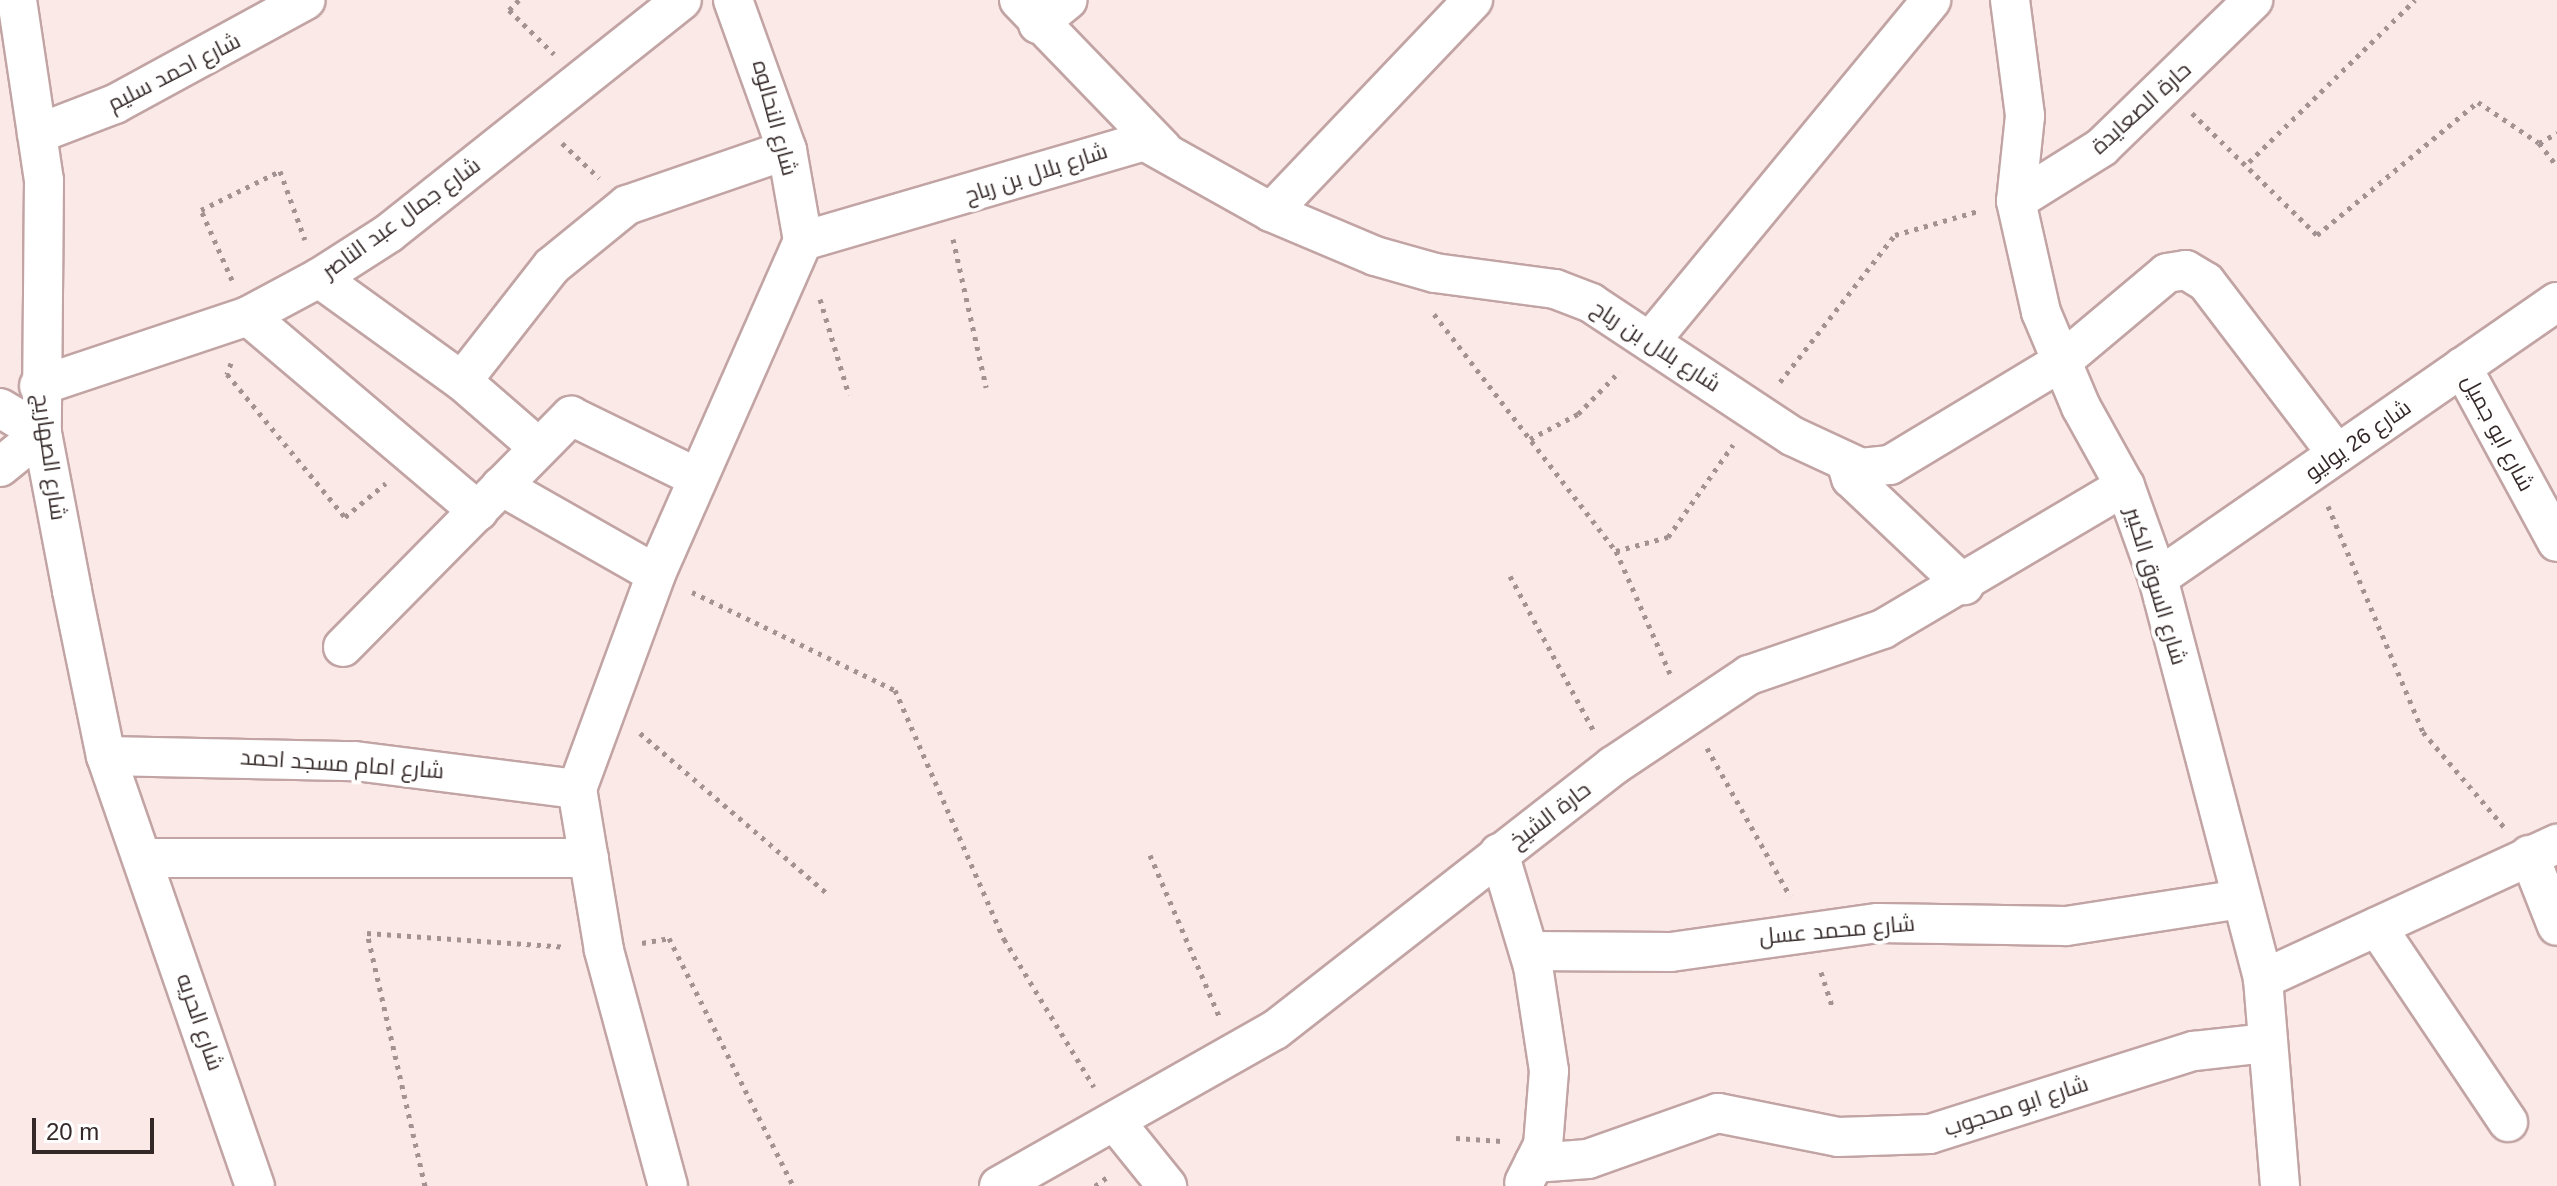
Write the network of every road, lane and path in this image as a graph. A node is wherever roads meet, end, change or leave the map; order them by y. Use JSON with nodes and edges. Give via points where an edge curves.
{"nodes":[{"id":1,"x":17,"y":0,"type":"edge"},
{"id":2,"x":306,"y":0,"type":"edge"},
{"id":3,"x":519,"y":0,"type":"edge"},
{"id":4,"x":682,"y":0,"type":"edge"},
{"id":5,"x":733,"y":0,"type":"edge"},
{"id":6,"x":1068,"y":0,"type":"edge"},
{"id":7,"x":1473,"y":0,"type":"edge"},
{"id":8,"x":1931,"y":0,"type":"edge"},
{"id":9,"x":2010,"y":0,"type":"edge"},
{"id":10,"x":2253,"y":0,"type":"edge"},
{"id":11,"x":2415,"y":0,"type":"edge"},
{"id":12,"x":1029,"y":12,"type":"edge"},
{"id":13,"x":580,"y":80,"type":"junction"},
{"id":14,"x":2165,"y":89,"type":"junction"},
{"id":15,"x":535,"y":118,"type":"junction"},
{"id":16,"x":2557,"y":133,"type":"edge"},
{"id":17,"x":37,"y":134,"type":"junction"},
{"id":18,"x":2539,"y":143,"type":"junction"},
{"id":19,"x":1163,"y":149,"type":"junction"},
{"id":20,"x":787,"y":150,"type":"junction"},
{"id":21,"x":2249,"y":162,"type":"junction"},
{"id":22,"x":2557,"y":166,"type":"edge"},
{"id":23,"x":2016,"y":201,"type":"junction"},
{"id":24,"x":945,"y":203,"type":"junction"},
{"id":25,"x":627,"y":205,"type":"junction"},
{"id":26,"x":1271,"y":212,"type":"junction"},
{"id":27,"x":803,"y":241,"type":"junction"},
{"id":28,"x":1435,"y":273,"type":"junction"},
{"id":29,"x":319,"y":278,"type":"junction"},
{"id":30,"x":2557,"y":302,"type":"edge"},
{"id":31,"x":248,"y":316,"type":"junction"},
{"id":32,"x":1652,"y":339,"type":"junction"},
{"id":33,"x":2061,"y":362,"type":"junction"},
{"id":34,"x":2462,"y":367,"type":"junction"},
{"id":35,"x":462,"y":381,"type":"junction"},
{"id":36,"x":39,"y":386,"type":"junction"},
{"id":37,"x":986,"y":387,"type":"dead end"},
{"id":38,"x":849,"y":395,"type":"dead end"},
{"id":39,"x":0,"y":408,"type":"edge"},
{"id":40,"x":1756,"y":412,"type":"junction"},
{"id":41,"x":42,"y":433,"type":"junction"},
{"id":42,"x":1530,"y":439,"type":"junction"},
{"id":43,"x":538,"y":447,"type":"junction"},
{"id":44,"x":415,"y":458,"type":"junction"},
{"id":45,"x":2325,"y":462,"type":"junction"},
{"id":46,"x":1847,"y":465,"type":"junction"},
{"id":47,"x":0,"y":467,"type":"edge"},
{"id":48,"x":698,"y":478,"type":"junction"},
{"id":49,"x":2125,"y":486,"type":"junction"},
{"id":50,"x":490,"y":499,"type":"junction"},
{"id":51,"x":2557,"y":542,"type":"edge"},
{"id":52,"x":1616,"y":551,"type":"junction"},
{"id":53,"x":656,"y":574,"type":"junction"},
{"id":54,"x":1510,"y":576,"type":"dead end"},
{"id":55,"x":2158,"y":578,"type":"junction"},
{"id":56,"x":1964,"y":585,"type":"junction"},
{"id":57,"x":343,"y":647,"type":"dead end"},
{"id":58,"x":608,"y":706,"type":"junction"},
{"id":59,"x":1688,"y":715,"type":"junction"},
{"id":60,"x":106,"y":756,"type":"junction"},
{"id":61,"x":1613,"y":766,"type":"junction"},
{"id":62,"x":577,"y":789,"type":"junction"},
{"id":63,"x":2543,"y":849,"type":"edge"},
{"id":64,"x":1499,"y":853,"type":"junction"},
{"id":65,"x":1150,"y":855,"type":"dead end"},
{"id":66,"x":143,"y":858,"type":"junction"},
{"id":67,"x":589,"y":858,"type":"junction"},
{"id":68,"x":827,"y":893,"type":"dead end"},
{"id":69,"x":2240,"y":899,"type":"junction"},
{"id":70,"x":2557,"y":926,"type":"edge"},
{"id":71,"x":2377,"y":927,"type":"junction"},
{"id":72,"x":1807,"y":931,"type":"junction"},
{"id":73,"x":604,"y":950,"type":"junction"},
{"id":74,"x":1529,"y":951,"type":"junction"},
{"id":75,"x":2263,"y":979,"type":"junction"},
{"id":76,"x":2266,"y":1043,"type":"junction"},
{"id":77,"x":1236,"y":1054,"type":"junction"},
{"id":78,"x":2508,"y":1122,"type":"dead end"},
{"id":79,"x":1117,"y":1124,"type":"junction"},
{"id":80,"x":1528,"y":1175,"type":"edge"},
{"id":81,"x":255,"y":1186,"type":"edge"},
{"id":82,"x":425,"y":1186,"type":"edge"},
{"id":83,"x":668,"y":1186,"type":"edge"},
{"id":84,"x":793,"y":1186,"type":"edge"},
{"id":85,"x":999,"y":1186,"type":"edge"},
{"id":86,"x":1167,"y":1186,"type":"edge"},
{"id":87,"x":2280,"y":1186,"type":"edge"}],
"edges":[{"from":1,"to":17,"type":"street","name":"شارع الصهاريج"},
{"from":2,"to":17,"type":"street","name":"شارع احمد سليم","via":[[115,104]]},
{"from":3,"to":13,"type":"path","via":[[509,10]]},
{"from":4,"to":13,"type":"street","name":"شارع جمال عبد الناصر"},
{"from":5,"to":20,"type":"street","name":"شارع النحالوه"},
{"from":6,"to":12,"type":"street"},
{"from":7,"to":26,"type":"street"},
{"from":8,"to":32,"type":"street"},
{"from":9,"to":23,"type":"street","name":"شارع السوق الكبير","via":[[2025,116]]},
{"from":10,"to":14,"type":"street","name":"حارة الصعايدة"},
{"from":11,"to":21,"type":"path"},
{"from":12,"to":19,"type":"street"},
{"from":13,"to":15,"type":"street","name":"شارع جمال عبد الناصر"},
{"from":14,"to":21,"type":"path"},
{"from":14,"to":23,"type":"street","name":"حارة الصعايدة","via":[[2102,147]]},
{"from":15,"to":25,"type":"path"},
{"from":15,"to":29,"type":"street","name":"شارع جمال عبد الناصر"},
{"from":16,"to":18,"type":"path"},
{"from":17,"to":36,"type":"street","name":"شارع الصهاريج","via":[[44,249]]},
{"from":18,"to":21,"type":"path","via":[[2478,102],[2317,235]]},
{"from":18,"to":22,"type":"path"},
{"from":19,"to":24,"type":"street","name":"شارع بلال بن رباح","via":[[1131,141]]},
{"from":19,"to":26,"type":"street","name":"شارع بلال بن رباح"},
{"from":20,"to":25,"type":"street"},
{"from":20,"to":27,"type":"street","name":"شارع النحالوه"},
{"from":23,"to":33,"type":"street","name":"شارع السوق الكبير","via":[[2041,312]]},
{"from":23,"to":40,"type":"path","via":[[1895,235]]},
{"from":24,"to":27,"type":"street","name":"شارع بلال بن رباح"},
{"from":24,"to":37,"type":"path"},
{"from":25,"to":35,"type":"street","via":[[552,266]]},
{"from":26,"to":28,"type":"street","name":"شارع بلال بن رباح"},
{"from":27,"to":38,"type":"path"},
{"from":27,"to":48,"type":"street"},
{"from":28,"to":32,"type":"street","name":"شارع بلال بن رباح","via":[[1555,289]]},
{"from":28,"to":42,"type":"path","via":[[1425,303]]},
{"from":29,"to":31,"type":"street","name":"شارع جمال عبد الناصر"},
{"from":29,"to":31,"type":"path","via":[[280,171],[201,210]]},
{"from":29,"to":35,"type":"street"},
{"from":30,"to":34,"type":"street","name":"شارع 26 يوليو"},
{"from":31,"to":36,"type":"street","name":"شارع جمال عبد الناصر"},
{"from":31,"to":44,"type":"street"},
{"from":31,"to":44,"type":"path","via":[[227,374],[345,517]]},
{"from":32,"to":40,"type":"street","name":"شارع بلال بن رباح"},
{"from":32,"to":42,"type":"path","via":[[1578,414]]},
{"from":33,"to":45,"type":"street","via":[[2167,273],[2186,270],[2206,282]]},
{"from":33,"to":46,"type":"street","via":[[1890,465]]},
{"from":33,"to":49,"type":"street","name":"شارع السوق الكبير"},
{"from":34,"to":45,"type":"street","name":"شارع 26 يوليو"},
{"from":34,"to":51,"type":"street","name":"شارع ابو جميل"},
{"from":35,"to":43,"type":"street"},
{"from":36,"to":41,"type":"street","name":"شارع الصهاريج"},
{"from":39,"to":41,"type":"street"},
{"from":40,"to":46,"type":"street","name":"شارع بلال بن رباح"},
{"from":40,"to":52,"type":"path","via":[[1668,537]]},
{"from":41,"to":47,"type":"street"},
{"from":41,"to":60,"type":"street","name":"شارع الصهاريج"},
{"from":42,"to":52,"type":"path"},
{"from":43,"to":48,"type":"street","via":[[575,415]]},
{"from":43,"to":50,"type":"street"},
{"from":44,"to":50,"type":"street"},
{"from":45,"to":55,"type":"street","name":"شارع 26 يوليو"},
{"from":45,"to":63,"type":"path","via":[[2423,732]]},
{"from":46,"to":56,"type":"street","via":[[1851,478]]},
{"from":48,"to":53,"type":"street"},
{"from":49,"to":55,"type":"street","name":"شارع السوق الكبير"},
{"from":49,"to":56,"type":"street","name":"حارة الشيخ"},
{"from":50,"to":53,"type":"street"},
{"from":50,"to":57,"type":"street"},
{"from":52,"to":59,"type":"path"},
{"from":53,"to":58,"type":"street"},
{"from":53,"to":79,"type":"path","via":[[895,690],[1004,939]]},
{"from":54,"to":61,"type":"path"},
{"from":55,"to":69,"type":"street","name":"شارع السوق الكبير"},
{"from":56,"to":59,"type":"street","name":"حارة الشيخ","via":[[1883,629],[1749,675]]},
{"from":58,"to":62,"type":"street"},
{"from":58,"to":68,"type":"path"},
{"from":59,"to":61,"type":"street","name":"حارة الشيخ"},
{"from":59,"to":72,"type":"path"},
{"from":60,"to":62,"type":"street","name":"شارع امام مسجد احمد","via":[[355,761]]},
{"from":60,"to":66,"type":"street","name":"شارع الصهاريج"},
{"from":61,"to":64,"type":"street","name":"حارة الشيخ"},
{"from":62,"to":67,"type":"street"},
{"from":63,"to":70,"type":"street"},
{"from":63,"to":71,"type":"street"},
{"from":64,"to":74,"type":"street"},
{"from":64,"to":77,"type":"street","name":"حارة الشيخ"},
{"from":65,"to":77,"type":"path"},
{"from":66,"to":67,"type":"street"},
{"from":66,"to":81,"type":"street","name":"شارع الحريه"},
{"from":67,"to":73,"type":"street"},
{"from":69,"to":72,"type":"street","name":"شارع محمد عسل","via":[[2066,926],[1918,921]]},
{"from":69,"to":75,"type":"street","name":"شارع السوق الكبير"},
{"from":71,"to":75,"type":"street"},
{"from":71,"to":78,"type":"street"},
{"from":72,"to":74,"type":"street","name":"شارع محمد عسل","via":[[1671,952]]},
{"from":73,"to":82,"type":"path","via":[[367,933]]},
{"from":73,"to":83,"type":"street"},
{"from":73,"to":84,"type":"path","via":[[669,938]]},
{"from":74,"to":80,"type":"street","via":[[1549,1071],[1543,1145]]},
{"from":75,"to":76,"type":"street","name":"شارع السوق الكبير"},
{"from":76,"to":80,"type":"street","name":"شارع ابو محجوب","via":[[2194,1051],[1930,1134],[1838,1137],[1718,1113]]},
{"from":76,"to":87,"type":"street","name":"شارع السوق الكبير"},
{"from":77,"to":79,"type":"street","name":"حارة الشيخ"},
{"from":79,"to":85,"type":"street","name":"حارة الشيخ"},
{"from":79,"to":86,"type":"street"}]}
